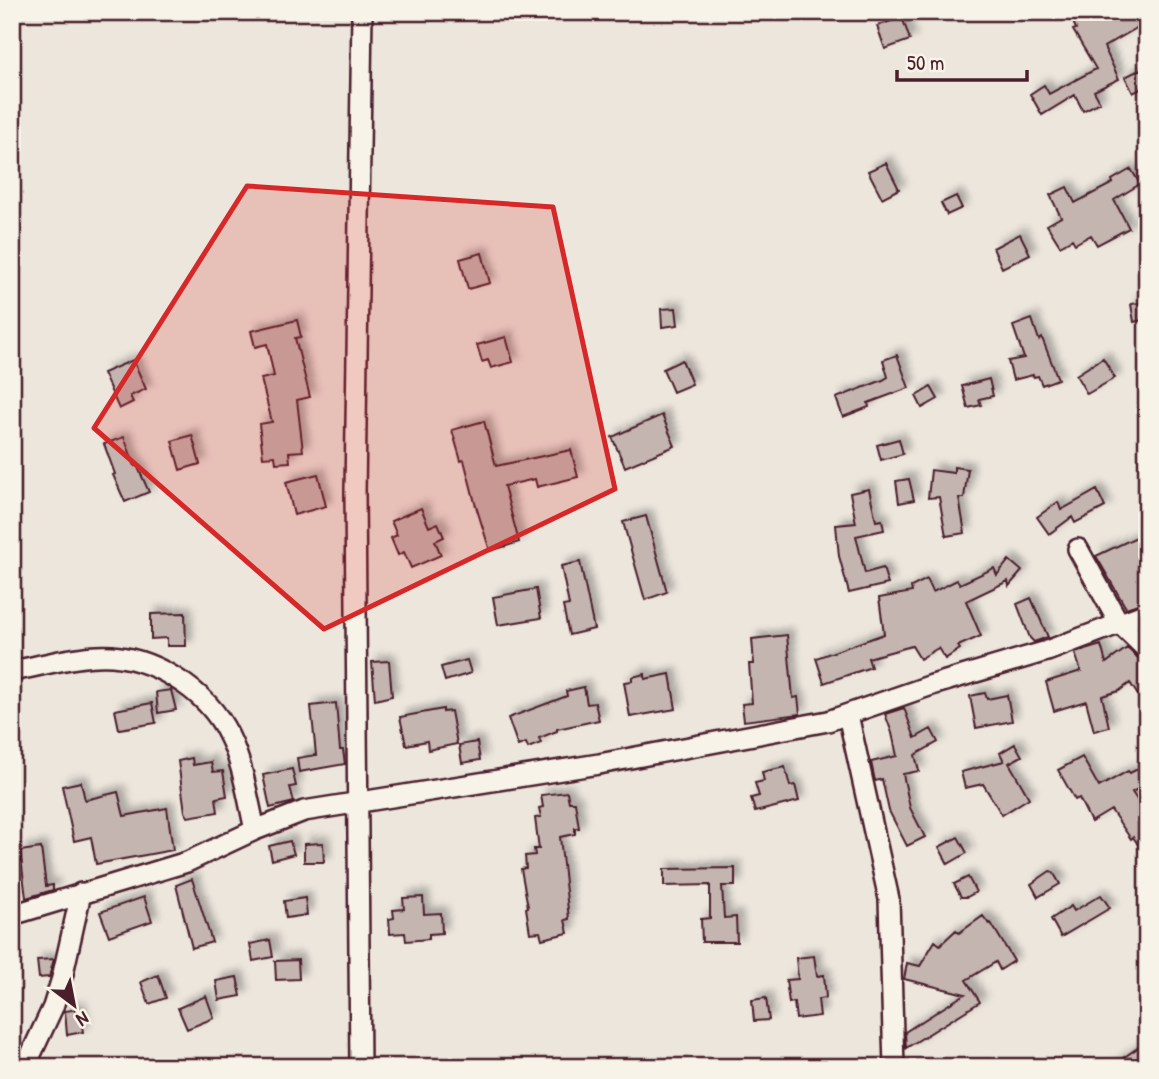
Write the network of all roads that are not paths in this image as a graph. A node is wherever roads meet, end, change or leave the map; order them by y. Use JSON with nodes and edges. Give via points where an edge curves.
{"nodes":[{"id":1,"x":362,"y":12,"type":"edge"},
{"id":2,"x":1078,"y":549,"type":"dead end"},
{"id":3,"x":1147,"y":613,"type":"edge"},
{"id":4,"x":1119,"y":623,"type":"junction"},
{"id":5,"x":1147,"y":650,"type":"edge"},
{"id":6,"x":12,"y":671,"type":"edge"},
{"id":7,"x":848,"y":715,"type":"junction"},
{"id":8,"x":358,"y":804,"type":"junction"},
{"id":9,"x":255,"y":830,"type":"junction"},
{"id":10,"x":81,"y":893,"type":"junction"},
{"id":11,"x":12,"y":915,"type":"edge"},
{"id":12,"x":25,"y":1067,"type":"edge"},
{"id":13,"x":360,"y":1067,"type":"edge"},
{"id":14,"x":894,"y":1067,"type":"edge"}],
"edges":[{"from":1,"to":8,"type":"street","via":[[355,493]]},
{"from":2,"to":4,"type":"street"},
{"from":3,"to":4,"type":"street"},
{"from":4,"to":5,"type":"street"},
{"from":4,"to":7,"type":"street","via":[[1016,662]]},
{"from":6,"to":9,"type":"street","via":[[98,656],[156,668],[183,684],[214,711],[231,740]]},
{"from":7,"to":8,"type":"street","via":[[598,764]]},
{"from":7,"to":14,"type":"street","via":[[889,899]]},
{"from":8,"to":9,"type":"street","via":[[304,811]]},
{"from":8,"to":13,"type":"street"},
{"from":9,"to":10,"type":"street","via":[[187,862]]},
{"from":10,"to":11,"type":"street"},
{"from":10,"to":12,"type":"street","via":[[53,1007]]}]}
